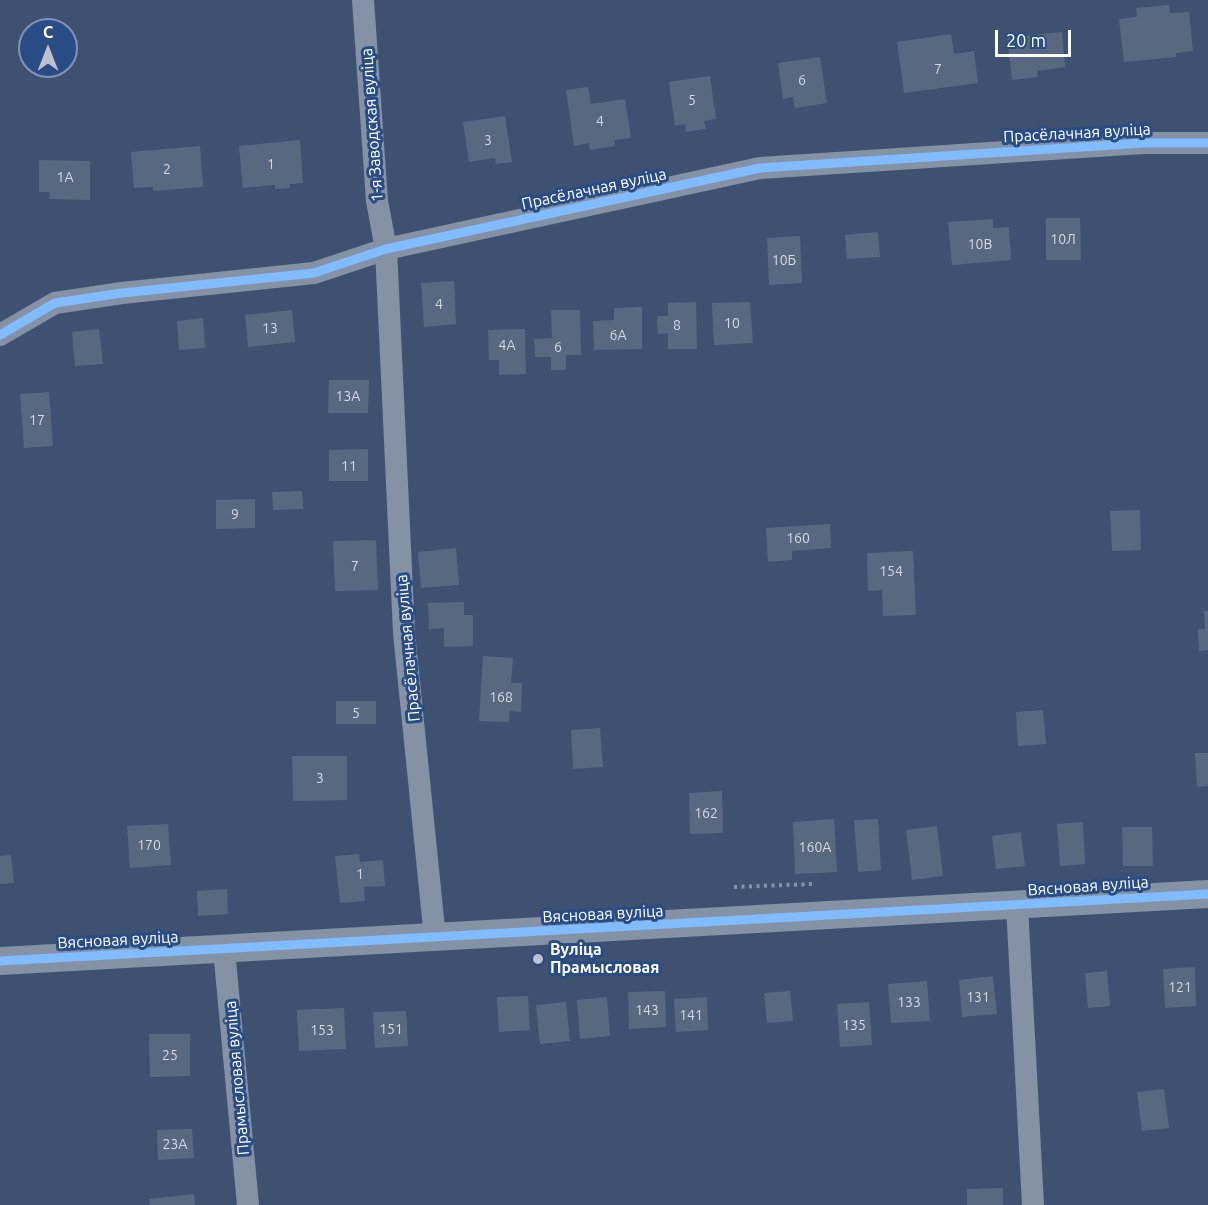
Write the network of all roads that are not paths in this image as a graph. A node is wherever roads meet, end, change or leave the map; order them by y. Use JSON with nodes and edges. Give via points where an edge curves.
{"nodes":[{"id":1,"x":363,"y":0,"type":"edge"},
{"id":2,"x":1208,"y":143,"type":"edge"},
{"id":3,"x":386,"y":249,"type":"junction"},
{"id":4,"x":0,"y":335,"type":"edge"},
{"id":5,"x":1208,"y":894,"type":"edge"},
{"id":6,"x":1017,"y":906,"type":"junction"},
{"id":7,"x":435,"y":938,"type":"junction"},
{"id":8,"x":224,"y":950,"type":"junction"},
{"id":9,"x":0,"y":961,"type":"edge"},
{"id":10,"x":248,"y":1205,"type":"edge"},
{"id":11,"x":1034,"y":1205,"type":"edge"}],
"edges":[{"from":1,"to":3,"type":"street","name":"1-я Заводская вуліца","via":[[377,201]]},
{"from":2,"to":3,"type":"street","name":"Прасёлачная вуліца","via":[[1143,143],[760,168]]},
{"from":3,"to":4,"type":"street","name":"Прасёлачная вуліца","via":[[314,273],[55,303]]},
{"from":3,"to":7,"type":"street","name":"Прасёлачная вуліца","via":[[404,633]]},
{"from":5,"to":6,"type":"street","name":"Вясновая вуліца"},
{"from":6,"to":7,"type":"street","name":"Вясновая вуліца"},
{"from":6,"to":11,"type":"street"},
{"from":7,"to":8,"type":"street","name":"Вясновая вуліца"},
{"from":8,"to":9,"type":"street","name":"Вясновая вуліца"},
{"from":8,"to":10,"type":"street","name":"Прамысловая вуліца"}]}
